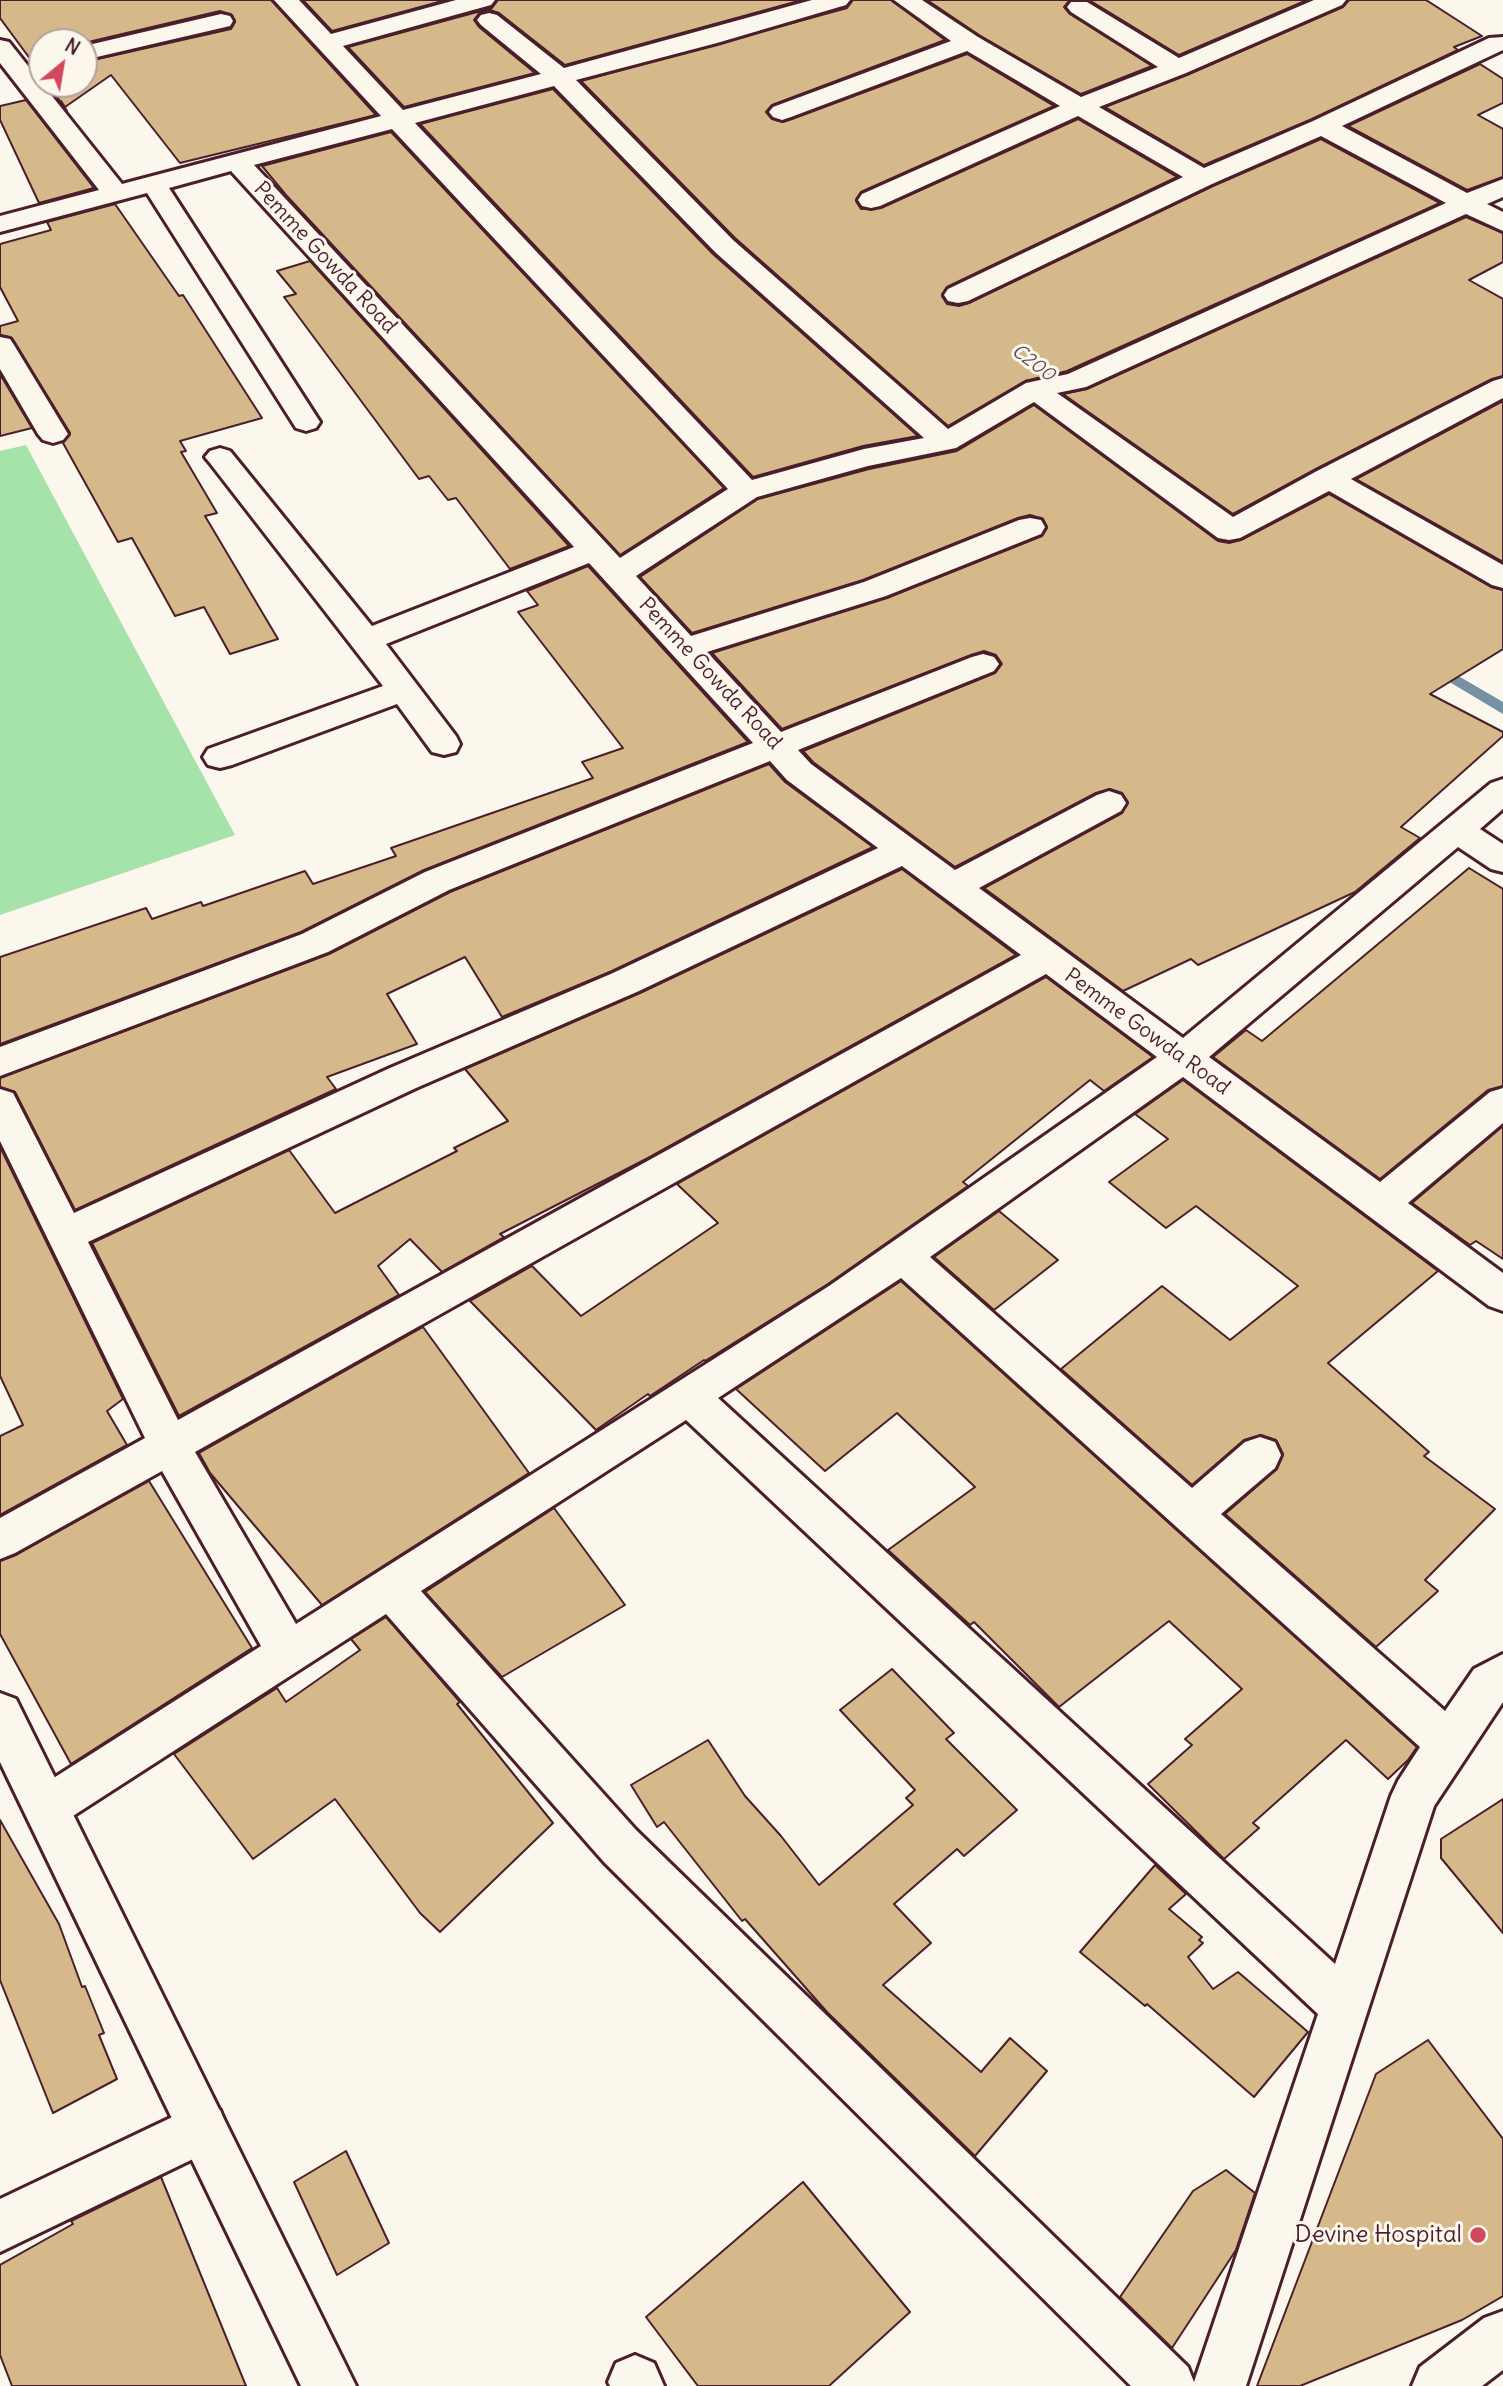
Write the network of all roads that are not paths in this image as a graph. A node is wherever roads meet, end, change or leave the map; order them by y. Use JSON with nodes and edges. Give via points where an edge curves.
{"nodes":[{"id":1,"x":286,"y":0,"type":"edge"},
{"id":2,"x":838,"y":0,"type":"edge"},
{"id":3,"x":906,"y":0,"type":"edge"},
{"id":4,"x":1334,"y":0,"type":"edge"},
{"id":5,"x":1079,"y":8,"type":"dead end"},
{"id":6,"x":486,"y":10,"type":"edge"},
{"id":7,"x":221,"y":21,"type":"dead end"},
{"id":8,"x":970,"y":42,"type":"junction"},
{"id":9,"x":327,"y":43,"type":"junction"},
{"id":10,"x":1498,"y":43,"type":"dead end"},
{"id":11,"x":0,"y":47,"type":"edge"},
{"id":12,"x":98,"y":50,"type":"edge"},
{"id":13,"x":1177,"y":68,"type":"junction"},
{"id":14,"x":28,"y":75,"type":"edge"},
{"id":15,"x":559,"y":77,"type":"junction"},
{"id":16,"x":20,"y":82,"type":"junction"},
{"id":17,"x":1080,"y":106,"type":"junction"},
{"id":18,"x":782,"y":112,"type":"dead end"},
{"id":19,"x":398,"y":119,"type":"junction"},
{"id":20,"x":1322,"y":126,"type":"junction"},
{"id":21,"x":237,"y":162,"type":"junction"},
{"id":22,"x":1203,"y":178,"type":"junction"},
{"id":23,"x":153,"y":183,"type":"junction"},
{"id":24,"x":1503,"y":187,"type":"edge"},
{"id":25,"x":115,"y":193,"type":"junction"},
{"id":26,"x":871,"y":201,"type":"dead end"},
{"id":27,"x":1468,"y":204,"type":"junction"},
{"id":28,"x":1503,"y":223,"type":"edge"},
{"id":29,"x":0,"y":224,"type":"edge"},
{"id":30,"x":958,"y":295,"type":"dead end"},
{"id":31,"x":0,"y":345,"type":"edge"},
{"id":32,"x":1028,"y":393,"type":"junction"},
{"id":33,"x":1496,"y":398,"type":"edge"},
{"id":34,"x":306,"y":422,"type":"dead end"},
{"id":35,"x":53,"y":434,"type":"dead end"},
{"id":36,"x":946,"y":442,"type":"junction"},
{"id":37,"x":220,"y":457,"type":"dead end"},
{"id":38,"x":1327,"y":477,"type":"junction"},
{"id":39,"x":746,"y":491,"type":"junction"},
{"id":40,"x":1030,"y":527,"type":"dead end"},
{"id":41,"x":606,"y":562,"type":"junction"},
{"id":42,"x":1503,"y":578,"type":"edge"},
{"id":43,"x":366,"y":640,"type":"junction"},
{"id":44,"x":686,"y":649,"type":"junction"},
{"id":45,"x":982,"y":664,"type":"dead end"},
{"id":46,"x":403,"y":690,"type":"junction"},
{"id":47,"x":444,"y":744,"type":"dead end"},
{"id":48,"x":775,"y":745,"type":"junction"},
{"id":49,"x":220,"y":757,"type":"dead end"},
{"id":50,"x":1503,"y":791,"type":"edge"},
{"id":51,"x":1109,"y":803,"type":"dead end"},
{"id":52,"x":1456,"y":830,"type":"junction"},
{"id":53,"x":905,"y":850,"type":"junction"},
{"id":54,"x":1503,"y":860,"type":"edge"},
{"id":55,"x":953,"y":887,"type":"junction"},
{"id":56,"x":1047,"y":957,"type":"junction"},
{"id":57,"x":1183,"y":1058,"type":"junction"},
{"id":58,"x":0,"y":1062,"type":"edge"},
{"id":59,"x":1503,"y":1102,"type":"edge"},
{"id":60,"x":0,"y":1103,"type":"edge"},
{"id":61,"x":1380,"y":1204,"type":"junction"},
{"id":62,"x":65,"y":1235,"type":"junction"},
{"id":63,"x":902,"y":1255,"type":"junction"},
{"id":64,"x":1503,"y":1295,"type":"edge"},
{"id":65,"x":688,"y":1396,"type":"junction"},
{"id":66,"x":170,"y":1446,"type":"junction"},
{"id":67,"x":1260,"y":1455,"type":"dead end"},
{"id":68,"x":1191,"y":1514,"type":"junction"},
{"id":69,"x":0,"y":1541,"type":"edge"},
{"id":70,"x":391,"y":1588,"type":"junction"},
{"id":71,"x":289,"y":1653,"type":"junction"},
{"id":72,"x":1503,"y":1674,"type":"edge"},
{"id":73,"x":0,"y":1714,"type":"edge"},
{"id":74,"x":1449,"y":1744,"type":"junction"},
{"id":75,"x":46,"y":1808,"type":"junction"},
{"id":76,"x":1345,"y":2006,"type":"junction"},
{"id":77,"x":202,"y":2127,"type":"junction"},
{"id":78,"x":0,"y":2226,"type":"edge"},
{"id":79,"x":1503,"y":2337,"type":"edge"},
{"id":80,"x":329,"y":2386,"type":"edge"},
{"id":81,"x":1169,"y":2386,"type":"edge"},
{"id":82,"x":1219,"y":2386,"type":"edge"},
{"id":83,"x":1439,"y":2386,"type":"edge"}],
"edges":[{"from":1,"to":9,"type":"street"},
{"from":2,"to":15,"type":"street"},
{"from":3,"to":8,"type":"street"},
{"from":4,"to":13,"type":"street"},
{"from":5,"to":13,"type":"street"},
{"from":6,"to":9,"type":"street"},
{"from":6,"to":15,"type":"street"},
{"from":7,"to":12,"type":"street"},
{"from":8,"to":17,"type":"street"},
{"from":8,"to":18,"type":"street"},
{"from":9,"to":19,"type":"street"},
{"from":10,"to":20,"type":"street"},
{"from":11,"to":16,"type":"street"},
{"from":13,"to":17,"type":"street"},
{"from":14,"to":16,"type":"street"},
{"from":15,"to":19,"type":"street"},
{"from":15,"to":36,"type":"street","via":[[724,246]]},
{"from":16,"to":25,"type":"street"},
{"from":17,"to":22,"type":"street"},
{"from":17,"to":26,"type":"street"},
{"from":19,"to":21,"type":"street"},
{"from":19,"to":39,"type":"street"},
{"from":20,"to":22,"type":"street"},
{"from":20,"to":27,"type":"street"},
{"from":21,"to":23,"type":"street","name":"Pemme Gowda Road"},
{"from":21,"to":41,"type":"street","name":"Pemme Gowda Road"},
{"from":22,"to":30,"type":"street"},
{"from":23,"to":25,"type":"street","name":"Pemme Gowda Road"},
{"from":23,"to":34,"type":"street"},
{"from":24,"to":27,"type":"street"},
{"from":25,"to":29,"type":"street","name":"Pemme Gowda Road"},
{"from":27,"to":28,"type":"street"},
{"from":27,"to":32,"type":"street","via":[[1076,381]]},
{"from":31,"to":35,"type":"street"},
{"from":32,"to":36,"type":"street"},
{"from":32,"to":38,"type":"street","via":[[1050,401],[1230,531]]},
{"from":33,"to":38,"type":"street"},
{"from":36,"to":39,"type":"street","via":[[864,458]]},
{"from":37,"to":43,"type":"street"},
{"from":38,"to":42,"type":"street"},
{"from":39,"to":41,"type":"street"},
{"from":40,"to":44,"type":"street","via":[[875,589]]},
{"from":41,"to":43,"type":"street"},
{"from":41,"to":44,"type":"street","name":"Pemme Gowda Road"},
{"from":43,"to":46,"type":"street"},
{"from":44,"to":48,"type":"street","name":"Pemme Gowda Road"},
{"from":45,"to":48,"type":"street"},
{"from":46,"to":47,"type":"street"},
{"from":46,"to":49,"type":"street"},
{"from":48,"to":53,"type":"street","name":"Pemme Gowda Road","via":[[799,772]]},
{"from":48,"to":58,"type":"street","via":[[438,881],[315,943]]},
{"from":50,"to":52,"type":"street"},
{"from":51,"to":55,"type":"street"},
{"from":52,"to":54,"type":"street"},
{"from":52,"to":57,"type":"street"},
{"from":53,"to":55,"type":"street","name":"Pemme Gowda Road"},
{"from":53,"to":62,"type":"street","via":[[626,982],[402,1078]]},
{"from":55,"to":56,"type":"street","name":"Pemme Gowda Road"},
{"from":56,"to":57,"type":"street","name":"Pemme Gowda Road"},
{"from":56,"to":66,"type":"street"},
{"from":57,"to":61,"type":"street","name":"Pemme Gowda Road"},
{"from":57,"to":63,"type":"street"},
{"from":59,"to":61,"type":"street"},
{"from":60,"to":62,"type":"street"},
{"from":61,"to":64,"type":"street","name":"Pemme Gowda Road"},
{"from":62,"to":66,"type":"street"},
{"from":63,"to":65,"type":"street"},
{"from":63,"to":68,"type":"street"},
{"from":65,"to":70,"type":"street"},
{"from":65,"to":76,"type":"street"},
{"from":66,"to":69,"type":"street"},
{"from":66,"to":71,"type":"street"},
{"from":67,"to":68,"type":"street"},
{"from":68,"to":74,"type":"street"},
{"from":70,"to":71,"type":"street"},
{"from":70,"to":81,"type":"street","via":[[620,1846]]},
{"from":71,"to":75,"type":"street"},
{"from":72,"to":74,"type":"street","via":[[1490,1683]]},
{"from":73,"to":75,"type":"street"},
{"from":74,"to":76,"type":"street","via":[[1414,1796]]},
{"from":75,"to":77,"type":"street"},
{"from":76,"to":82,"type":"street"},
{"from":77,"to":78,"type":"street"},
{"from":77,"to":80,"type":"street"},
{"from":79,"to":83,"type":"street"}]}
